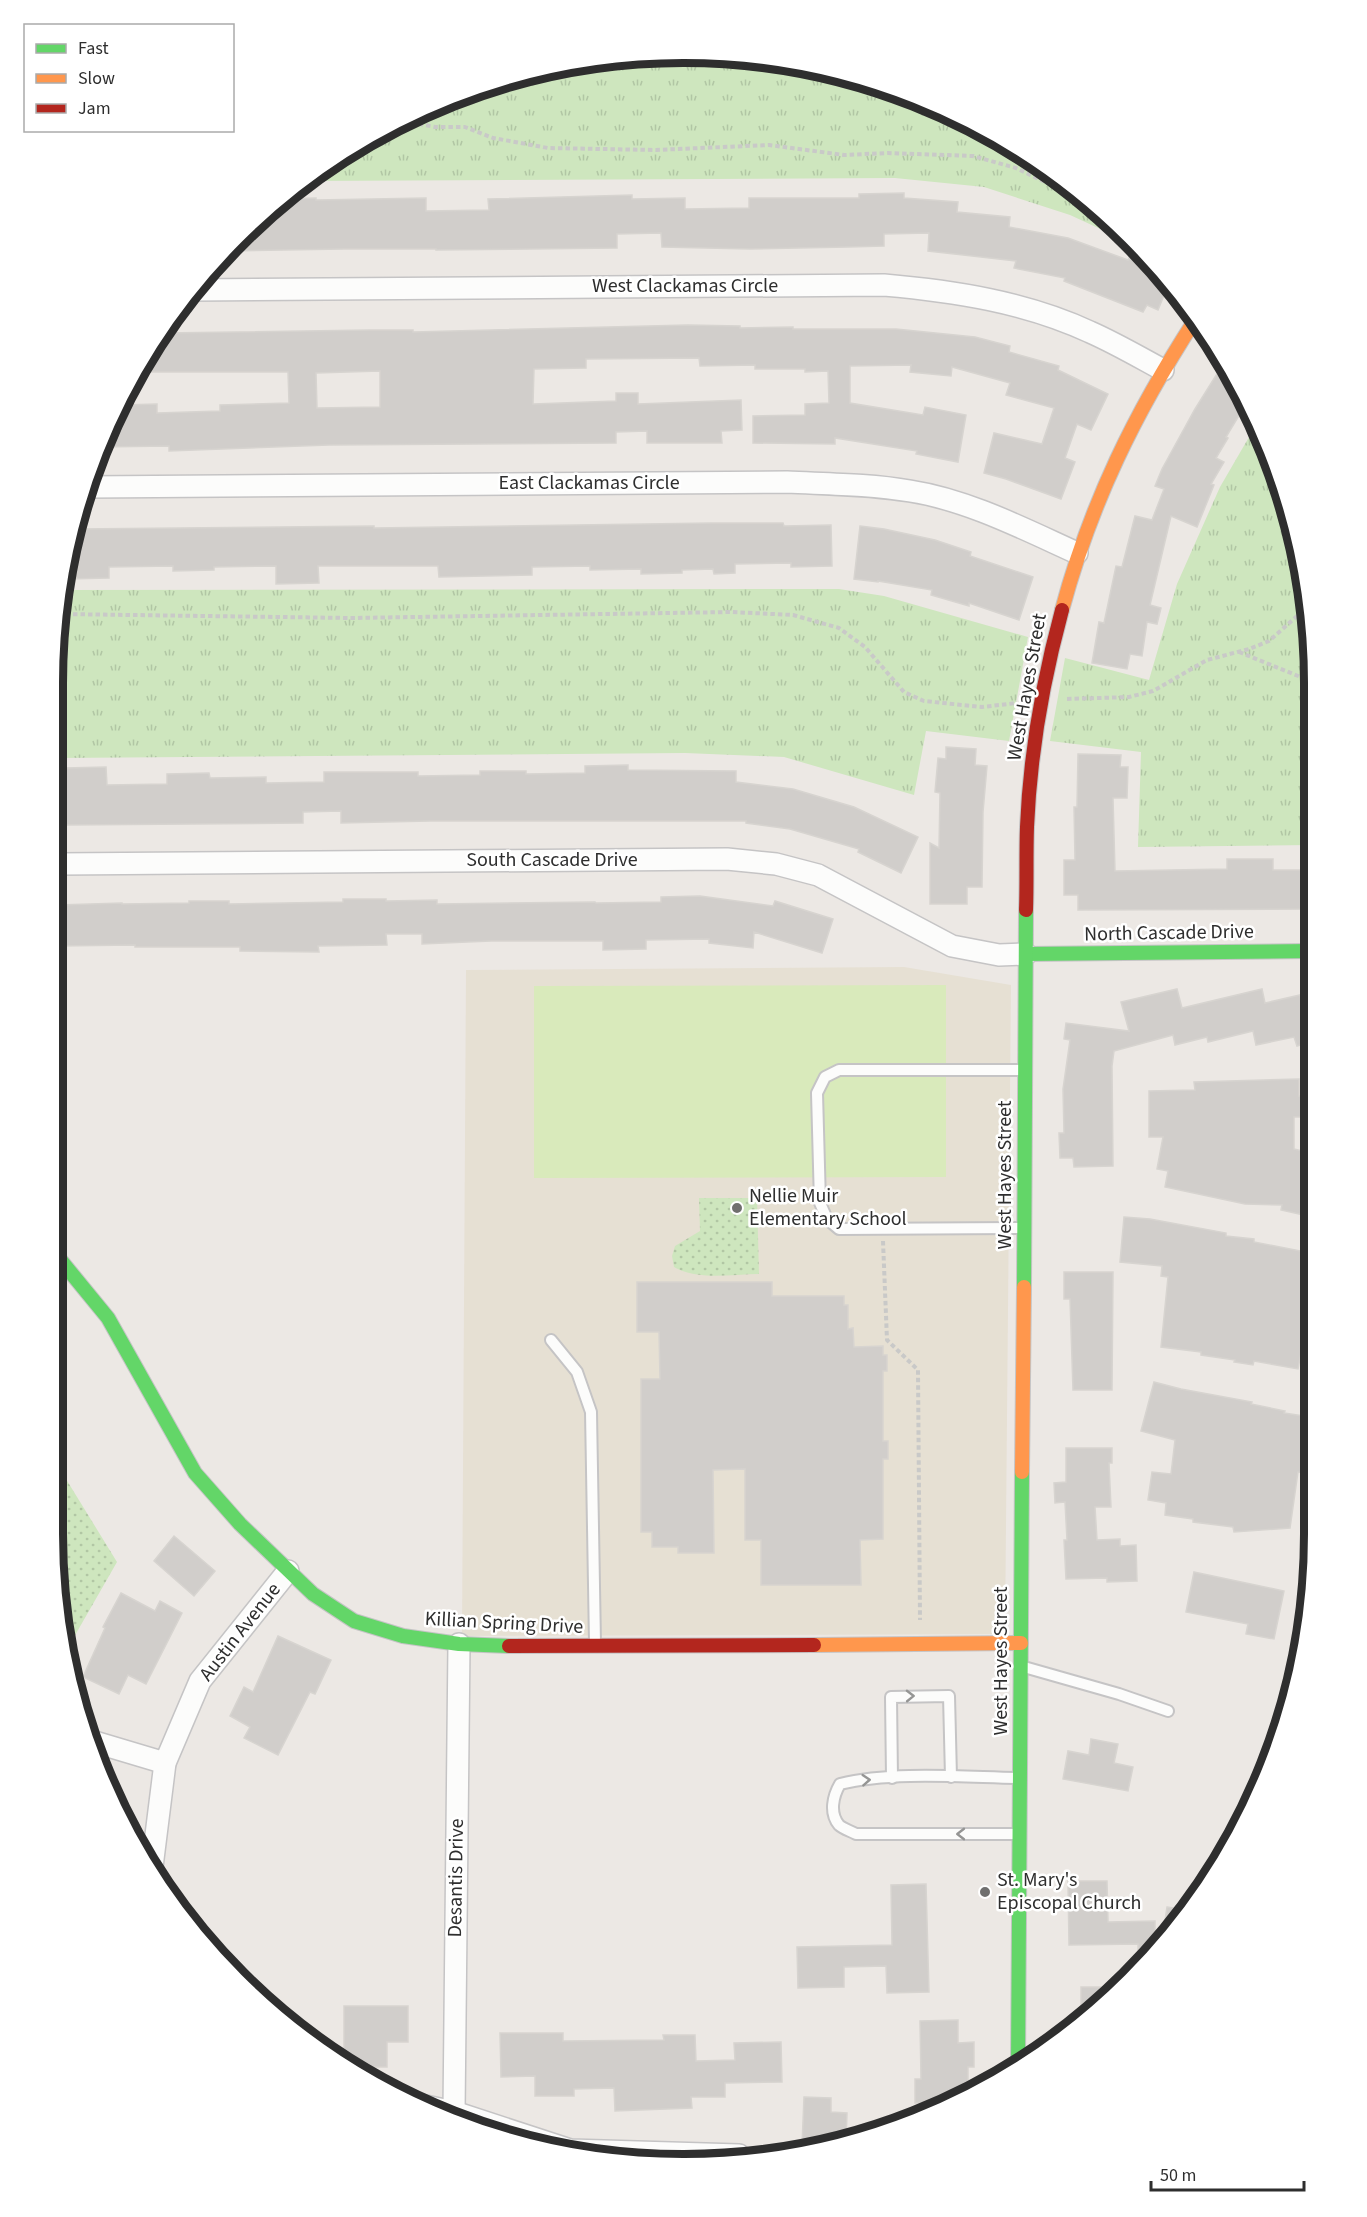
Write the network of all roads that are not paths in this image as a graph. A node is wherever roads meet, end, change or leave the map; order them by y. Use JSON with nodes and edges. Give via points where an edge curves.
{"nodes":[{"id":1,"x":204,"y":290,"type":"edge"},
{"id":2,"x":1191,"y":327,"type":"edge"},
{"id":3,"x":1163,"y":370,"type":"junction"},
{"id":4,"x":95,"y":487,"type":"edge"},
{"id":5,"x":1077,"y":553,"type":"junction"},
{"id":6,"x":63,"y":864,"type":"edge"},
{"id":7,"x":1304,"y":951,"type":"edge"},
{"id":8,"x":1026,"y":954,"type":"junction"},
{"id":9,"x":1025,"y":1070,"type":"junction"},
{"id":10,"x":1024,"y":1228,"type":"junction"},
{"id":11,"x":63,"y":1263,"type":"edge"},
{"id":12,"x":551,"y":1340,"type":"dead end"},
{"id":13,"x":288,"y":1571,"type":"junction"},
{"id":14,"x":1021,"y":1643,"type":"junction"},
{"id":15,"x":459,"y":1644,"type":"junction"},
{"id":16,"x":595,"y":1646,"type":"junction"},
{"id":17,"x":1021,"y":1666,"type":"junction"},
{"id":18,"x":1168,"y":1711,"type":"dead end"},
{"id":19,"x":100,"y":1744,"type":"edge"},
{"id":20,"x":165,"y":1763,"type":"junction"},
{"id":21,"x":951,"y":1777,"type":"junction"},
{"id":22,"x":892,"y":1778,"type":"junction"},
{"id":23,"x":1020,"y":1778,"type":"junction"},
{"id":24,"x":1020,"y":1834,"type":"junction"},
{"id":25,"x":153,"y":1855,"type":"edge"},
{"id":26,"x":1018,"y":2055,"type":"edge"},
{"id":27,"x":454,"y":2110,"type":"edge"}],
"edges":[{"from":1,"to":3,"type":"street","name":"West Clackamas Circle","via":[[884,285],[949,292],[1030,310],[1088,331]]},
{"from":2,"to":3,"type":"street","name":"West Hayes Street"},
{"from":3,"to":5,"type":"street","name":"West Hayes Street","via":[[1123,443]]},
{"from":4,"to":5,"type":"street","name":"East Clackamas Circle","via":[[786,482],[859,485],[912,491],[955,502]]},
{"from":5,"to":8,"type":"street","name":"West Hayes Street","via":[[1056,624],[1034,747],[1027,826]]},
{"from":6,"to":8,"type":"street","name":"South Cascade Drive","via":[[727,859],[776,864],[818,875],[952,946],[999,955]]},
{"from":7,"to":8,"type":"street","name":"North Cascade Drive"},
{"from":8,"to":9,"type":"street","name":"West Hayes Street"},
{"from":9,"to":10,"type":"street","name":"West Hayes Street"},
{"from":9,"to":10,"type":"lane","via":[[839,1070],[825,1077],[817,1093],[820,1203],[827,1219],[839,1229]]},
{"from":10,"to":14,"type":"street","name":"West Hayes Street"},
{"from":11,"to":13,"type":"street","name":"Killian Spring Drive","via":[[108,1318],[195,1473]]},
{"from":12,"to":16,"type":"lane","via":[[576,1372],[591,1412]]},
{"from":13,"to":15,"type":"street","name":"Killian Spring Drive","via":[[313,1594],[354,1621],[403,1636]]},
{"from":13,"to":20,"type":"street","name":"Austin Avenue","via":[[200,1681]]},
{"from":14,"to":16,"type":"street","name":"Killian Spring Drive"},
{"from":14,"to":17,"type":"street","name":"West Hayes Street"},
{"from":15,"to":16,"type":"street","name":"Killian Spring Drive"},
{"from":15,"to":27,"type":"street","name":"Desantis Drive"},
{"from":17,"to":18,"type":"lane"},
{"from":17,"to":23,"type":"street","name":"West Hayes Street"},
{"from":19,"to":20,"type":"street"},
{"from":20,"to":25,"type":"street","name":"Austin Avenue"},
{"from":21,"to":22,"type":"lane"},
{"from":22,"to":21,"type":"lane","one_way":true,"via":[[891,1697],[938,1696],[949,1696]]},
{"from":21,"to":23,"type":"lane"},
{"from":24,"to":22,"type":"lane","one_way":true,"via":[[856,1834],[840,1826],[833,1814],[834,1794],[840,1784]]},
{"from":23,"to":24,"type":"street","name":"West Hayes Street"},
{"from":24,"to":26,"type":"street","name":"West Hayes Street"}]}
